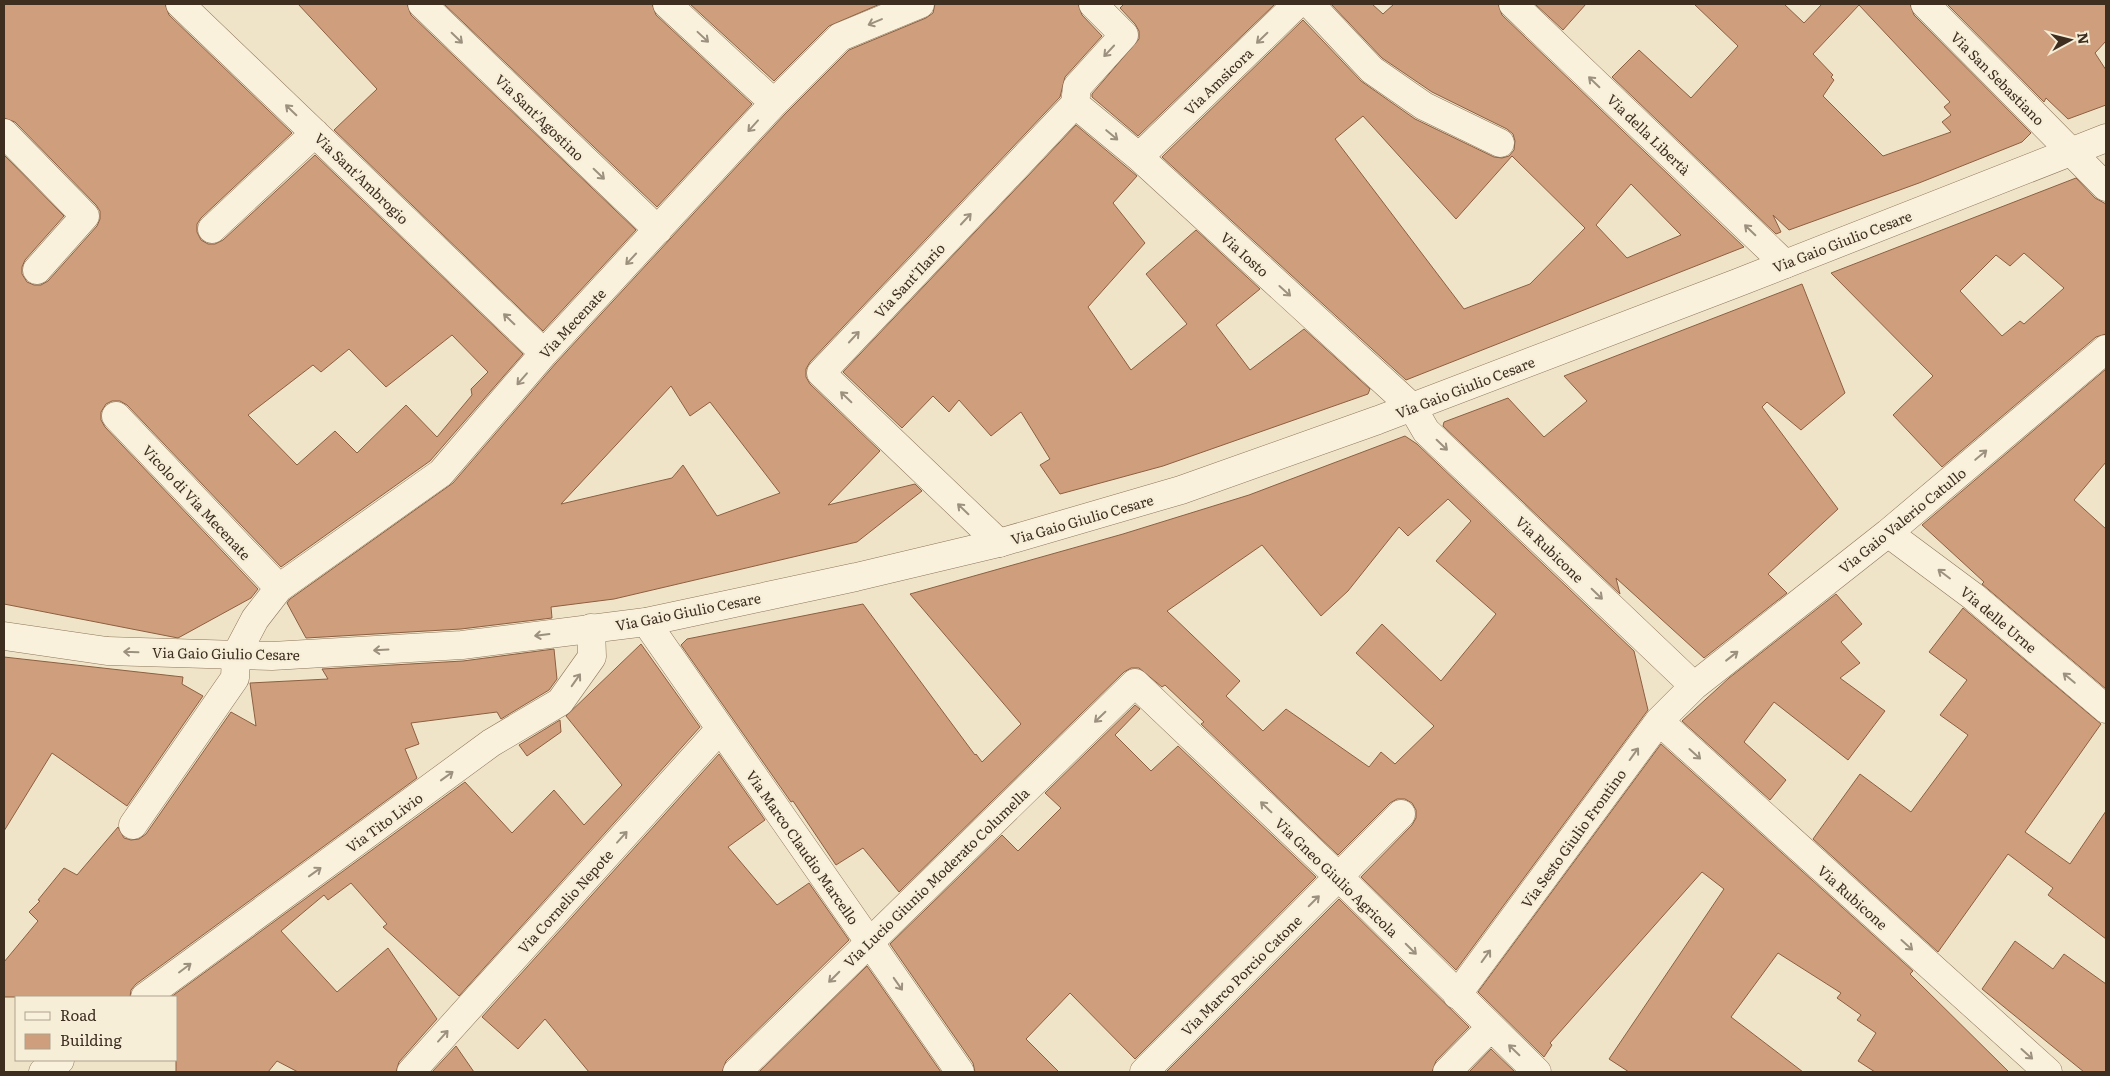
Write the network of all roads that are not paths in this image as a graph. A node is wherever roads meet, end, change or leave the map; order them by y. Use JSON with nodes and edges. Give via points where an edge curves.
{"nodes":[{"id":1,"x":180,"y":4,"type":"edge"},
{"id":2,"x":422,"y":4,"type":"edge"},
{"id":3,"x":667,"y":4,"type":"edge"},
{"id":4,"x":920,"y":4,"type":"edge"},
{"id":5,"x":1093,"y":4,"type":"edge"},
{"id":6,"x":1297,"y":4,"type":"edge"},
{"id":7,"x":1310,"y":4,"type":"edge"},
{"id":8,"x":1513,"y":4,"type":"edge"},
{"id":9,"x":1925,"y":4,"type":"edge"},
{"id":10,"x":774,"y":103,"type":"junction"},
{"id":11,"x":1075,"y":104,"type":"junction"},
{"id":12,"x":4,"y":133,"type":"edge"},
{"id":13,"x":315,"y":133,"type":"junction"},
{"id":14,"x":2106,"y":138,"type":"edge"},
{"id":15,"x":1500,"y":143,"type":"dead end"},
{"id":16,"x":2071,"y":151,"type":"junction"},
{"id":17,"x":1139,"y":158,"type":"junction"},
{"id":18,"x":2106,"y":187,"type":"edge"},
{"id":19,"x":212,"y":229,"type":"dead end"},
{"id":20,"x":658,"y":230,"type":"junction"},
{"id":21,"x":1785,"y":264,"type":"junction"},
{"id":22,"x":37,"y":270,"type":"dead end"},
{"id":23,"x":2106,"y":349,"type":"edge"},
{"id":24,"x":544,"y":353,"type":"junction"},
{"id":25,"x":1412,"y":407,"type":"junction"},
{"id":26,"x":116,"y":416,"type":"dead end"},
{"id":27,"x":1888,"y":533,"type":"junction"},
{"id":28,"x":999,"y":543,"type":"junction"},
{"id":29,"x":279,"y":588,"type":"junction"},
{"id":30,"x":646,"y":622,"type":"junction"},
{"id":31,"x":591,"y":628,"type":"junction"},
{"id":32,"x":4,"y":636,"type":"edge"},
{"id":33,"x":236,"y":655,"type":"junction"},
{"id":34,"x":1135,"y":683,"type":"joint"},
{"id":35,"x":1694,"y":686,"type":"junction"},
{"id":36,"x":2106,"y":710,"type":"edge"},
{"id":37,"x":1659,"y":721,"type":"junction"},
{"id":38,"x":720,"y":729,"type":"junction"},
{"id":39,"x":1401,"y":814,"type":"dead end"},
{"id":40,"x":133,"y":825,"type":"dead end"},
{"id":41,"x":1339,"y":878,"type":"junction"},
{"id":42,"x":869,"y":942,"type":"junction"},
{"id":43,"x":1457,"y":995,"type":"junction"},
{"id":44,"x":146,"y":996,"type":"edge"},
{"id":45,"x":1490,"y":1028,"type":"junction"},
{"id":46,"x":59,"y":1061,"type":"edge"},
{"id":47,"x":43,"y":1072,"type":"edge"},
{"id":48,"x":410,"y":1072,"type":"edge"},
{"id":49,"x":737,"y":1072,"type":"edge"},
{"id":50,"x":960,"y":1072,"type":"edge"},
{"id":51,"x":1144,"y":1072,"type":"edge"},
{"id":52,"x":1448,"y":1072,"type":"edge"},
{"id":53,"x":1537,"y":1072,"type":"edge"},
{"id":54,"x":2048,"y":1072,"type":"edge"}],
"edges":[{"from":13,"to":1,"type":"street","name":"Via Sant'Ambrogio","one_way":true},
{"from":2,"to":20,"type":"street","name":"Via Sant'Agostino","one_way":true},
{"from":3,"to":10,"type":"street","one_way":true},
{"from":4,"to":10,"type":"street","name":"Via Mecenate","one_way":true,"via":[[840,37]]},
{"from":5,"to":11,"type":"street","name":"Via Sant'Ilario","one_way":true,"via":[[1124,35],[1076,86]]},
{"from":6,"to":17,"type":"street","name":"Via Amsicora","one_way":true},
{"from":7,"to":15,"type":"street","via":[[1372,70],[1424,106]]},
{"from":21,"to":8,"type":"street","name":"Via della Libertà","one_way":true},
{"from":9,"to":16,"type":"street","name":"Via San Sebastiano"},
{"from":10,"to":20,"type":"street","name":"Via Mecenate","one_way":true},
{"from":11,"to":17,"type":"street","name":"Via Iosto","one_way":true},
{"from":28,"to":11,"type":"street","name":"Via Sant'Ilario","one_way":true,"via":[[821,373]]},
{"from":12,"to":22,"type":"street","via":[[85,216]]},
{"from":13,"to":19,"type":"street"},
{"from":24,"to":13,"type":"street","name":"Via Sant'Ambrogio","one_way":true},
{"from":14,"to":16,"type":"street","name":"Via Gaio Giulio Cesare"},
{"from":16,"to":18,"type":"street","name":"Via San Sebastiano"},
{"from":16,"to":21,"type":"street","name":"Via Gaio Giulio Cesare"},
{"from":17,"to":25,"type":"street","name":"Via Iosto","one_way":true},
{"from":20,"to":24,"type":"street","name":"Via Mecenate","one_way":true},
{"from":21,"to":25,"type":"street","name":"Via Gaio Giulio Cesare"},
{"from":27,"to":23,"type":"street","name":"Via Gaio Valerio Catullo","one_way":true},
{"from":24,"to":29,"type":"street","name":"Via Mecenate","one_way":true,"via":[[441,473]]},
{"from":25,"to":28,"type":"street","name":"Via Gaio Giulio Cesare","via":[[1181,490]]},
{"from":25,"to":35,"type":"street","name":"Via Rubicone","one_way":true,"via":[[1426,431]]},
{"from":26,"to":29,"type":"street","name":"Vicolo di Via Mecenate"},
{"from":35,"to":27,"type":"street","name":"Via Gaio Valerio Catullo","one_way":true},
{"from":36,"to":27,"type":"street","name":"Via delle Urne","one_way":true,"via":[[1974,597]]},
{"from":28,"to":30,"type":"street","name":"Via Gaio Giulio Cesare"},
{"from":29,"to":33,"type":"street","name":"Via Mecenate","via":[[256,619]]},
{"from":30,"to":31,"type":"street","name":"Via Gaio Giulio Cesare"},
{"from":30,"to":38,"type":"street","name":"Via Marco Claudio Marcello"},
{"from":31,"to":33,"type":"street","name":"Via Gaio Giulio Cesare","one_way":true,"via":[[462,645],[272,656]]},
{"from":44,"to":31,"type":"street","name":"Via Tito Livio","one_way":true,"via":[[491,743],[560,702],[592,657]]},
{"from":33,"to":32,"type":"street","name":"Via Gaio Giulio Cesare","one_way":true,"via":[[107,651]]},
{"from":33,"to":40,"type":"street","via":[[235,678]]},
{"from":41,"to":34,"type":"street","name":"Via Gneo Giulio Agricola","one_way":true},
{"from":34,"to":42,"type":"street","name":"Via Lucio Giunio Moderato Columella","one_way":true},
{"from":35,"to":37,"type":"street","name":"Via Sesto Giulio Frontino"},
{"from":43,"to":37,"type":"street","name":"Via Sesto Giulio Frontino","one_way":true},
{"from":37,"to":54,"type":"street","name":"Via Rubicone","one_way":true},
{"from":38,"to":42,"type":"street","name":"Via Marco Claudio Marcello"},
{"from":48,"to":38,"type":"street","name":"Via Cornelio Nepote","one_way":true},
{"from":39,"to":41,"type":"street","name":"Via Marco Porcio Catone"},
{"from":41,"to":43,"type":"street","name":"Via Gneo Giulio Agricola","one_way":true},
{"from":51,"to":41,"type":"street","name":"Via Marco Porcio Catone","one_way":true},
{"from":42,"to":49,"type":"street","name":"Via Lucio Giunio Moderato Columella","one_way":true},
{"from":42,"to":50,"type":"street","name":"Via Marco Claudio Marcello","one_way":true},
{"from":43,"to":45,"type":"street","name":"Via Gneo Giulio Agricola"},
{"from":45,"to":52,"type":"street"},
{"from":53,"to":45,"type":"street","name":"Via Gneo Giulio Agricola","one_way":true},
{"from":46,"to":47,"type":"street"}]}
